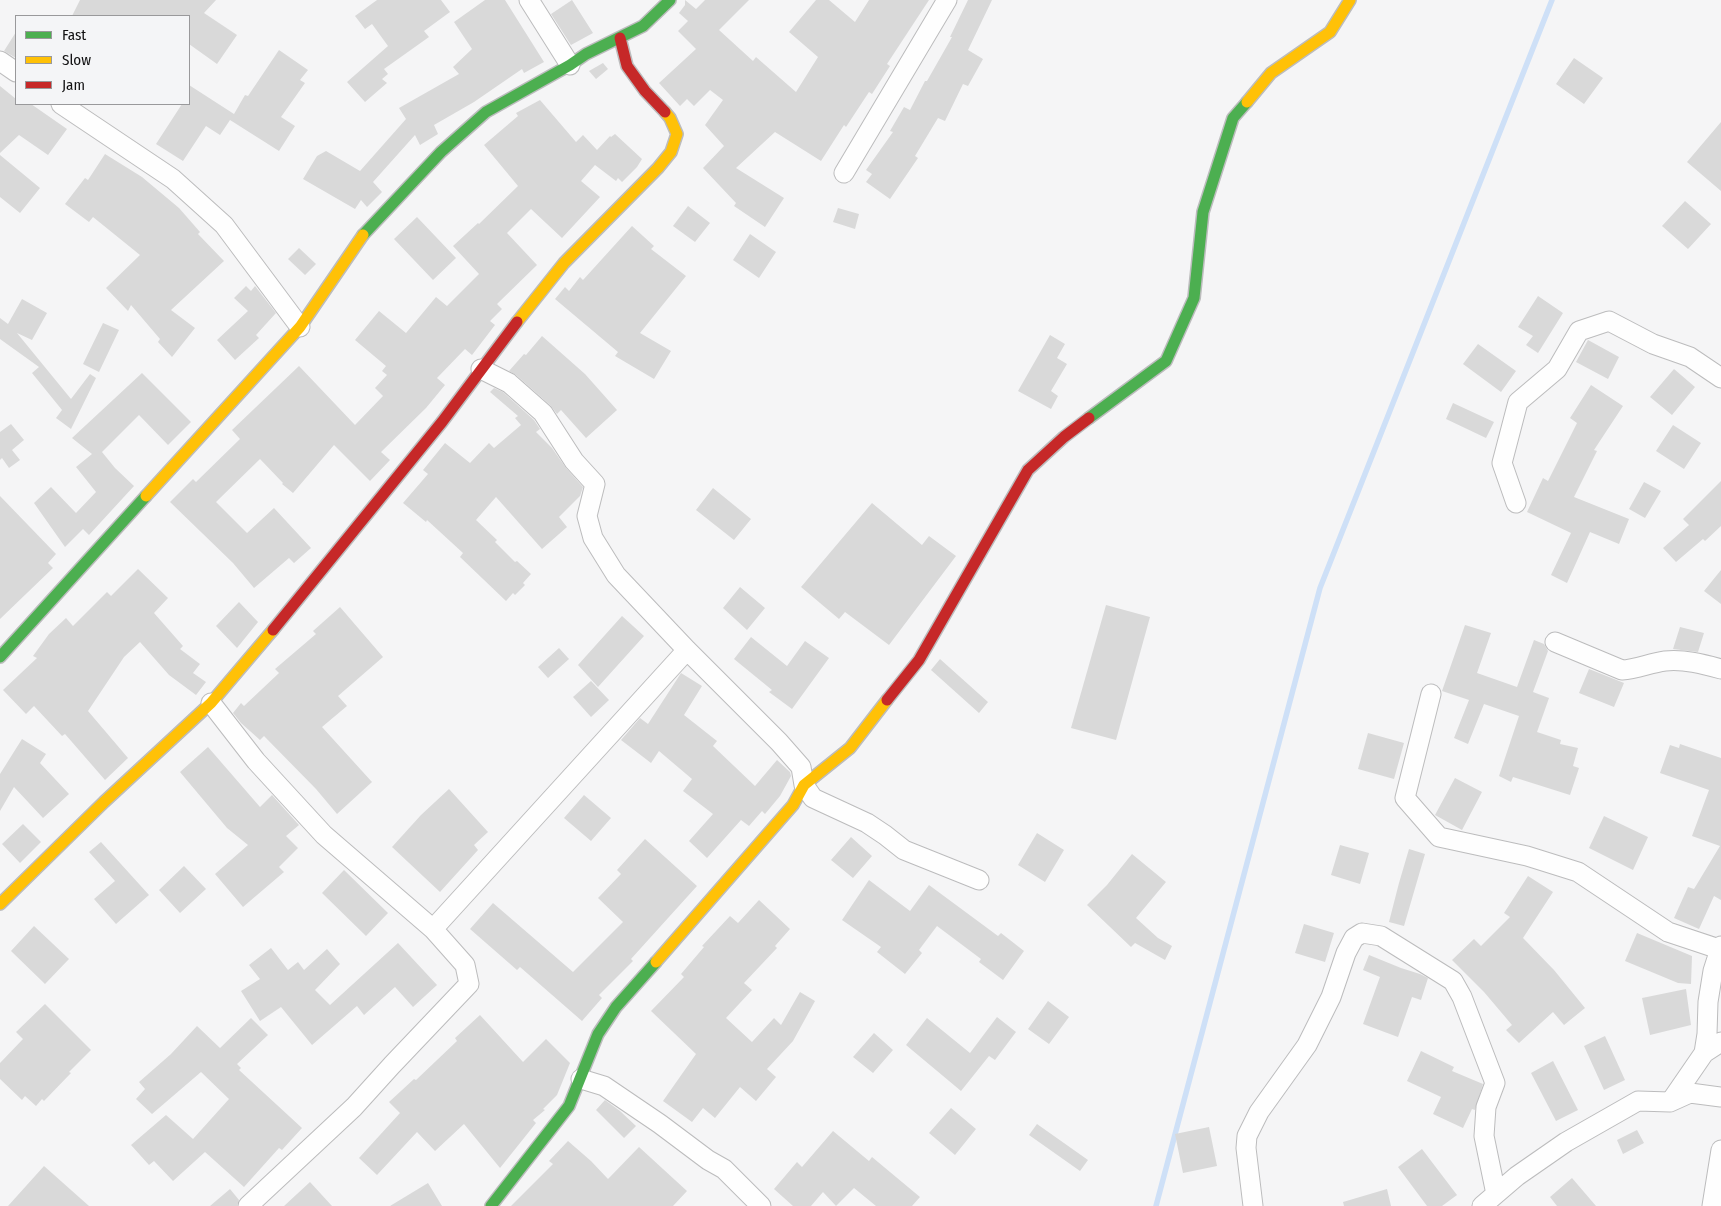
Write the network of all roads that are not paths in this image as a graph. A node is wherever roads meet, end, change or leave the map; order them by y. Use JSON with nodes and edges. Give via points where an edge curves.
{"nodes":[{"id":1,"x":529,"y":0,"type":"edge"},
{"id":2,"x":670,"y":0,"type":"edge"},
{"id":3,"x":947,"y":0,"type":"edge"},
{"id":4,"x":1350,"y":0,"type":"edge"},
{"id":5,"x":620,"y":38,"type":"junction"},
{"id":6,"x":0,"y":61,"type":"edge"},
{"id":7,"x":570,"y":65,"type":"junction"},
{"id":8,"x":15,"y":71,"type":"edge"},
{"id":9,"x":62,"y":105,"type":"edge"},
{"id":10,"x":844,"y":173,"type":"dead end"},
{"id":11,"x":300,"y":327,"type":"junction"},
{"id":12,"x":481,"y":369,"type":"junction"},
{"id":13,"x":1721,"y":378,"type":"edge"},
{"id":14,"x":1516,"y":503,"type":"dead end"},
{"id":15,"x":1555,"y":642,"type":"dead end"},
{"id":16,"x":687,"y":650,"type":"junction"},
{"id":17,"x":0,"y":657,"type":"edge"},
{"id":18,"x":1721,"y":668,"type":"edge"},
{"id":19,"x":1431,"y":694,"type":"dead end"},
{"id":20,"x":211,"y":703,"type":"junction"},
{"id":21,"x":804,"y":785,"type":"junction"},
{"id":22,"x":979,"y":880,"type":"dead end"},
{"id":23,"x":0,"y":904,"type":"edge"},
{"id":24,"x":433,"y":929,"type":"junction"},
{"id":25,"x":1720,"y":948,"type":"edge"},
{"id":26,"x":1721,"y":1042,"type":"edge"},
{"id":27,"x":1704,"y":1053,"type":"junction"},
{"id":28,"x":581,"y":1079,"type":"junction"},
{"id":29,"x":1721,"y":1097,"type":"edge"},
{"id":30,"x":1670,"y":1102,"type":"junction"},
{"id":31,"x":1721,"y":1150,"type":"edge"},
{"id":32,"x":1489,"y":1200,"type":"edge"},
{"id":33,"x":248,"y":1206,"type":"edge"},
{"id":34,"x":491,"y":1206,"type":"edge"},
{"id":35,"x":761,"y":1206,"type":"edge"},
{"id":36,"x":1253,"y":1206,"type":"edge"},
{"id":37,"x":1712,"y":1206,"type":"edge"}],
"edges":[{"from":1,"to":7,"type":"street"},
{"from":2,"to":5,"type":"street","via":[[643,26]]},
{"from":3,"to":10,"type":"street"},
{"from":4,"to":21,"type":"street","via":[[1330,32],[1271,73],[1233,118],[1203,212],[1194,298],[1166,360],[1064,437],[1028,470],[918,660],[850,748]]},
{"from":5,"to":7,"type":"street"},
{"from":5,"to":12,"type":"street","via":[[627,66],[670,118],[678,134],[671,152],[564,263]]},
{"from":6,"to":8,"type":"street"},
{"from":7,"to":11,"type":"street","via":[[486,112],[441,152],[366,231]]},
{"from":9,"to":11,"type":"street","via":[[173,179],[224,224]]},
{"from":11,"to":17,"type":"street"},
{"from":12,"to":16,"type":"street","via":[[509,383],[543,413],[574,461],[595,484],[587,516],[593,538],[616,575]]},
{"from":12,"to":20,"type":"street","via":[[442,422]]},
{"from":13,"to":14,"type":"street","via":[[1690,356],[1653,344],[1609,321],[1579,330],[1557,369],[1518,402],[1502,463]]},
{"from":15,"to":18,"type":"street","via":[[1622,670],[1680,660]]},
{"from":16,"to":21,"type":"street","via":[[780,742],[801,767]]},
{"from":16,"to":24,"type":"street"},
{"from":19,"to":25,"type":"street","via":[[1405,798],[1439,837],[1527,856],[1578,872],[1668,932]]},
{"from":20,"to":23,"type":"street"},
{"from":20,"to":24,"type":"street","via":[[256,761],[324,835]]},
{"from":21,"to":22,"type":"street","via":[[812,798],[867,823],[904,850]]},
{"from":21,"to":28,"type":"street","via":[[793,805],[616,1007],[598,1034]]},
{"from":24,"to":33,"type":"street","via":[[464,965],[469,984],[354,1107]]},
{"from":25,"to":27,"type":"street","via":[[1709,994]]},
{"from":26,"to":27,"type":"street"},
{"from":27,"to":30,"type":"street"},
{"from":28,"to":34,"type":"street","via":[[569,1106]]},
{"from":28,"to":35,"type":"street","via":[[604,1086],[724,1169]]},
{"from":29,"to":30,"type":"street","via":[[1690,1093]]},
{"from":30,"to":32,"type":"street","via":[[1638,1101],[1566,1142]]},
{"from":31,"to":37,"type":"street"},
{"from":32,"to":36,"type":"street","via":[[1484,1136],[1486,1107],[1495,1083],[1462,997],[1453,982],[1381,936],[1362,933],[1354,938],[1346,953],[1331,997],[1307,1045],[1247,1136]]}]}
